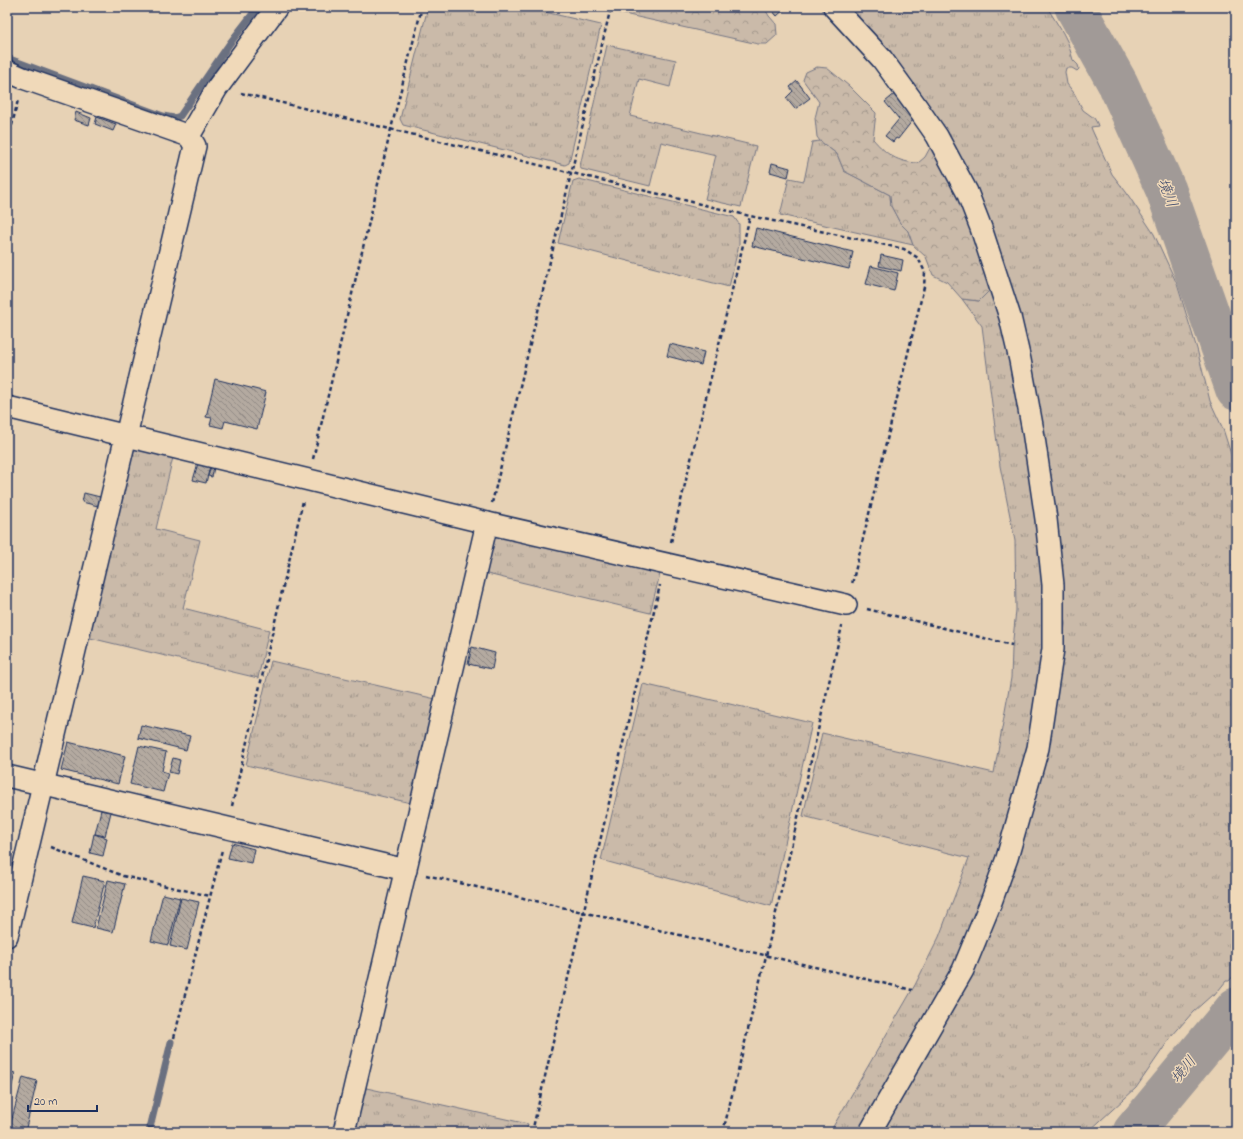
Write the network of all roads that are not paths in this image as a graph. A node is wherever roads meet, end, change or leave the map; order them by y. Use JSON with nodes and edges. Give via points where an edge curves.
{"nodes":[{"id":1,"x":277,"y":7,"type":"edge"},
{"id":2,"x":834,"y":7,"type":"edge"},
{"id":3,"x":15,"y":75,"type":"edge"},
{"id":4,"x":189,"y":136,"type":"junction"},
{"id":5,"x":7,"y":407,"type":"edge"},
{"id":6,"x":127,"y":436,"type":"junction"},
{"id":7,"x":487,"y":523,"type":"junction"},
{"id":8,"x":846,"y":605,"type":"road end"},
{"id":9,"x":7,"y":776,"type":"edge"},
{"id":10,"x":44,"y":785,"type":"junction"},
{"id":11,"x":406,"y":870,"type":"junction"},
{"id":12,"x":7,"y":936,"type":"edge"},
{"id":13,"x":344,"y":1132,"type":"edge"},
{"id":14,"x":870,"y":1132,"type":"edge"}],
"edges":[{"from":1,"to":4,"type":"street","via":[[217,88]]},
{"from":2,"to":14,"type":"street","via":[[882,59],[937,136],[967,192],[981,228],[1010,317],[1020,360],[1046,519],[1053,585],[1053,649],[1038,748],[1007,858],[963,970]]},
{"from":3,"to":4,"type":"street"},
{"from":4,"to":6,"type":"street","via":[[195,146]]},
{"from":5,"to":6,"type":"street"},
{"from":6,"to":7,"type":"street"},
{"from":6,"to":10,"type":"street"},
{"from":7,"to":8,"type":"street"},
{"from":7,"to":11,"type":"street"},
{"from":9,"to":10,"type":"street"},
{"from":10,"to":11,"type":"street"},
{"from":10,"to":12,"type":"street"},
{"from":11,"to":13,"type":"street"}]}
